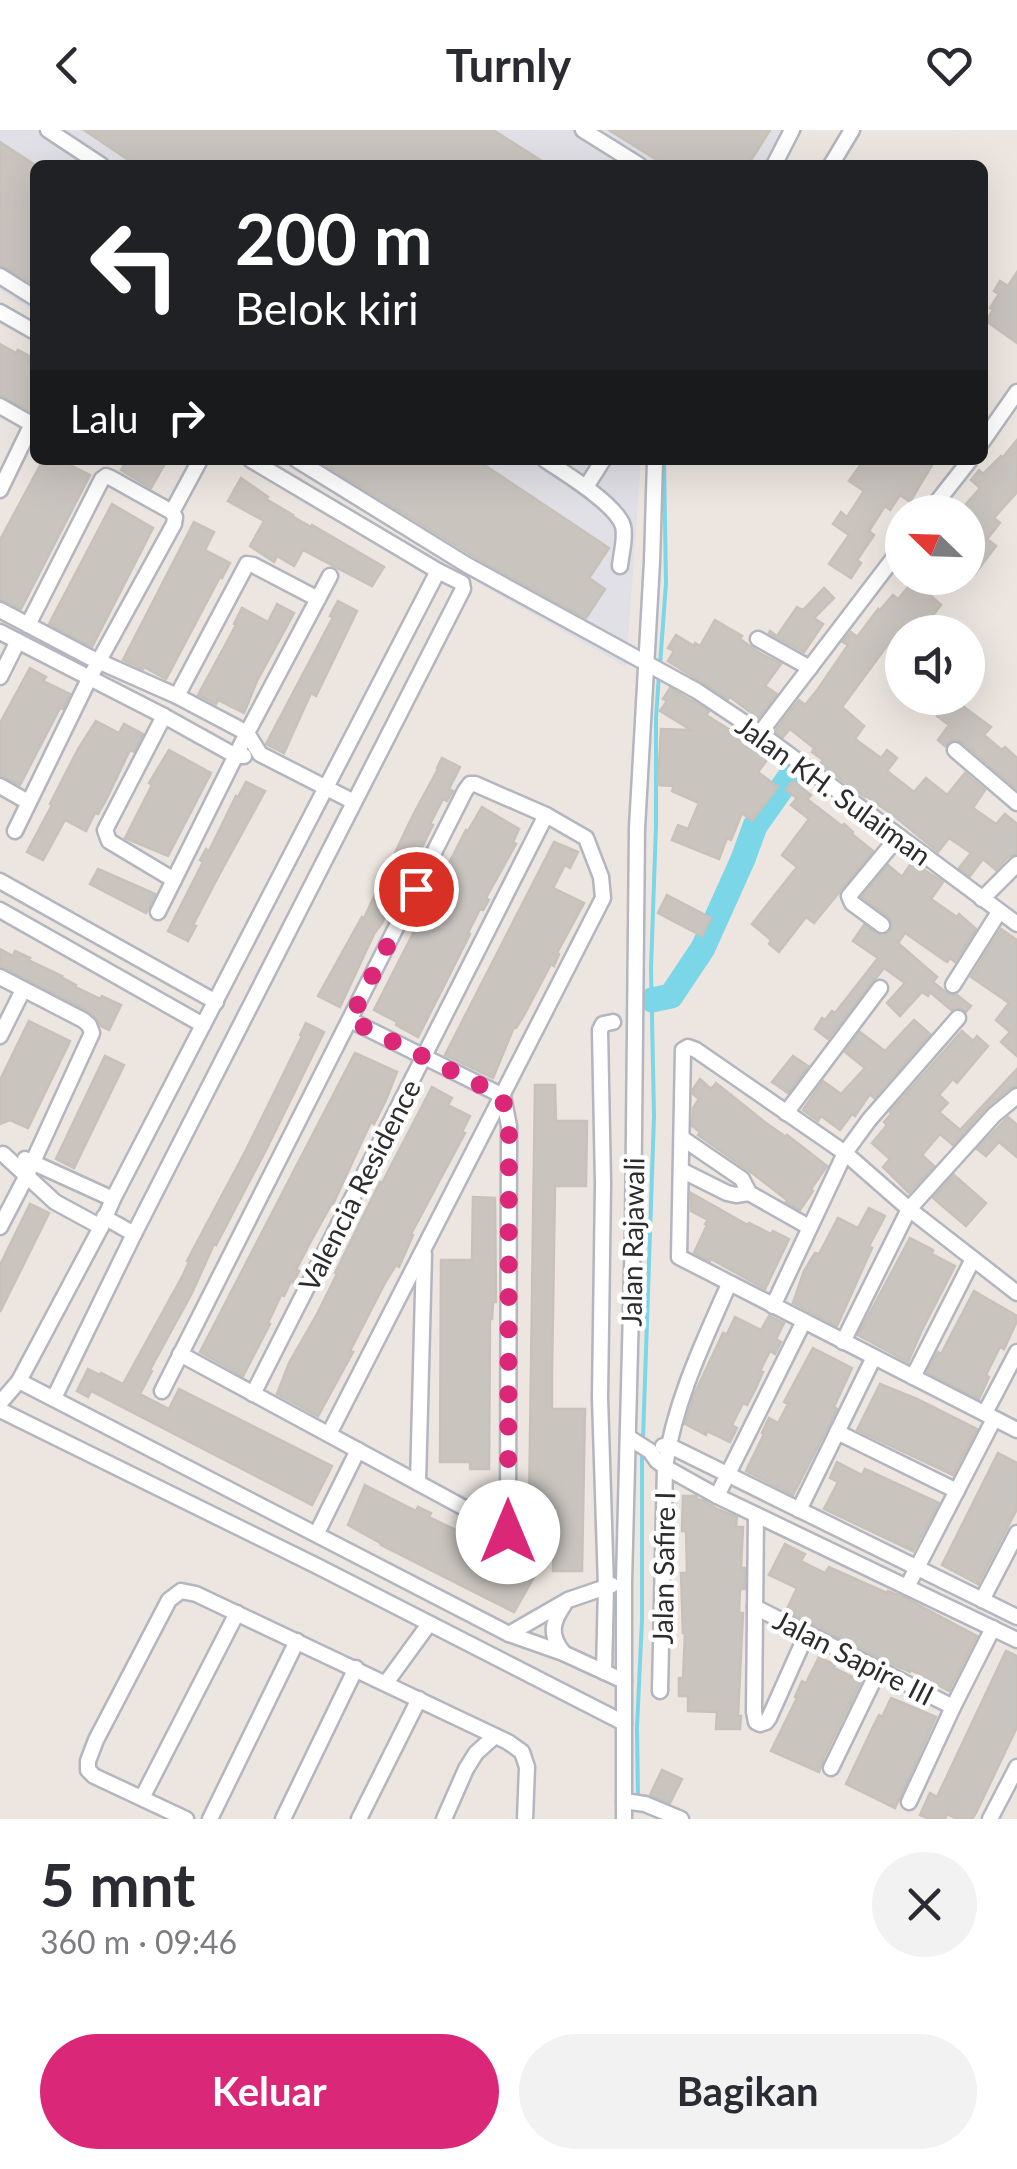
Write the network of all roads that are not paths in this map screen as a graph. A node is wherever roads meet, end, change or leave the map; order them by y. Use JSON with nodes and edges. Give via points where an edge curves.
{"nodes":[{"id":1,"x":48,"y":130,"type":"edge"},
{"id":2,"x":583,"y":130,"type":"edge"},
{"id":3,"x":792,"y":130,"type":"edge"},
{"id":4,"x":852,"y":130,"type":"edge"},
{"id":5,"x":93,"y":160,"type":"edge"},
{"id":6,"x":631,"y":160,"type":"edge"},
{"id":7,"x":777,"y":160,"type":"edge"},
{"id":8,"x":834,"y":160,"type":"edge"},
{"id":9,"x":0,"y":276,"type":"edge"},
{"id":10,"x":30,"y":295,"type":"edge"},
{"id":11,"x":0,"y":312,"type":"edge"},
{"id":12,"x":30,"y":329,"type":"edge"},
{"id":13,"x":1017,"y":392,"type":"edge"},
{"id":14,"x":0,"y":406,"type":"edge"},
{"id":15,"x":30,"y":425,"type":"edge"},
{"id":16,"x":30,"y":428,"type":"edge"},
{"id":17,"x":988,"y":433,"type":"edge"},
{"id":18,"x":197,"y":465,"type":"edge"},
{"id":19,"x":260,"y":465,"type":"edge"},
{"id":20,"x":306,"y":465,"type":"edge"},
{"id":21,"x":553,"y":465,"type":"edge"},
{"id":22,"x":600,"y":465,"type":"edge"},
{"id":23,"x":655,"y":465,"type":"edge"},
{"id":24,"x":966,"y":465,"type":"edge"},
{"id":25,"x":586,"y":487,"type":"junction"},
{"id":26,"x":0,"y":490,"type":"edge"},
{"id":27,"x":942,"y":495,"type":"edge"},
{"id":28,"x":172,"y":512,"type":"junction"},
{"id":29,"x":620,"y":566,"type":"dead end"},
{"id":30,"x":885,"y":569,"type":"edge"},
{"id":31,"x":438,"y":570,"type":"junction"},
{"id":32,"x":330,"y":576,"type":"dead end"},
{"id":33,"x":318,"y":599,"type":"junction"},
{"id":34,"x":0,"y":610,"type":"edge"},
{"id":35,"x":28,"y":624,"type":"junction"},
{"id":36,"x":0,"y":632,"type":"edge"},
{"id":37,"x":758,"y":639,"type":"dead end"},
{"id":38,"x":18,"y":641,"type":"junction"},
{"id":39,"x":99,"y":662,"type":"junction"},
{"id":40,"x":810,"y":668,"type":"junction"},
{"id":41,"x":656,"y":669,"type":"junction"},
{"id":42,"x":0,"y":676,"type":"edge"},
{"id":43,"x":89,"y":679,"type":"junction"},
{"id":44,"x":177,"y":696,"type":"junction"},
{"id":45,"x":164,"y":716,"type":"junction"},
{"id":46,"x":247,"y":733,"type":"junction"},
{"id":47,"x":760,"y":733,"type":"junction"},
{"id":48,"x":956,"y":750,"type":"dead end"},
{"id":49,"x":260,"y":754,"type":"junction"},
{"id":50,"x":236,"y":756,"type":"junction"},
{"id":51,"x":0,"y":786,"type":"edge"},
{"id":52,"x":327,"y":788,"type":"junction"},
{"id":53,"x":28,"y":802,"type":"junction"},
{"id":54,"x":354,"y":802,"type":"junction"},
{"id":55,"x":1017,"y":803,"type":"edge"},
{"id":56,"x":546,"y":815,"type":"junction"},
{"id":57,"x":15,"y":831,"type":"dead end"},
{"id":58,"x":898,"y":836,"type":"junction"},
{"id":59,"x":1017,"y":864,"type":"edge"},
{"id":60,"x":174,"y":880,"type":"junction"},
{"id":61,"x":0,"y":881,"type":"edge"},
{"id":62,"x":982,"y":899,"type":"junction"},
{"id":63,"x":0,"y":910,"type":"edge"},
{"id":64,"x":158,"y":912,"type":"dead end"},
{"id":65,"x":999,"y":912,"type":"junction"},
{"id":66,"x":1017,"y":924,"type":"edge"},
{"id":67,"x":882,"y":925,"type":"dead end"},
{"id":68,"x":0,"y":977,"type":"edge"},
{"id":69,"x":953,"y":986,"type":"dead end"},
{"id":70,"x":880,"y":988,"type":"dead end"},
{"id":71,"x":23,"y":990,"type":"junction"},
{"id":72,"x":216,"y":1002,"type":"junction"},
{"id":73,"x":958,"y":1018,"type":"dead end"},
{"id":74,"x":350,"y":1020,"type":"junction"},
{"id":75,"x":612,"y":1022,"type":"dead end"},
{"id":76,"x":203,"y":1025,"type":"junction"},
{"id":77,"x":0,"y":1036,"type":"edge"},
{"id":78,"x":424,"y":1057,"type":"junction"},
{"id":79,"x":502,"y":1096,"type":"junction"},
{"id":80,"x":1017,"y":1096,"type":"edge"},
{"id":81,"x":786,"y":1113,"type":"junction"},
{"id":82,"x":682,"y":1138,"type":"junction"},
{"id":83,"x":845,"y":1152,"type":"junction"},
{"id":84,"x":1,"y":1153,"type":"edge"},
{"id":85,"x":34,"y":1162,"type":"junction"},
{"id":86,"x":681,"y":1170,"type":"junction"},
{"id":87,"x":26,"y":1178,"type":"junction"},
{"id":88,"x":74,"y":1182,"type":"junction"},
{"id":89,"x":750,"y":1193,"type":"junction"},
{"id":90,"x":113,"y":1199,"type":"junction"},
{"id":91,"x":63,"y":1206,"type":"junction"},
{"id":92,"x":909,"y":1209,"type":"junction"},
{"id":93,"x":103,"y":1222,"type":"junction"},
{"id":94,"x":0,"y":1227,"type":"edge"},
{"id":95,"x":809,"y":1227,"type":"junction"},
{"id":96,"x":134,"y":1234,"type":"junction"},
{"id":97,"x":424,"y":1248,"type":"junction"},
{"id":98,"x":973,"y":1259,"type":"junction"},
{"id":99,"x":729,"y":1284,"type":"junction"},
{"id":100,"x":1017,"y":1292,"type":"edge"},
{"id":101,"x":773,"y":1306,"type":"junction"},
{"id":102,"x":804,"y":1321,"type":"junction"},
{"id":103,"x":843,"y":1342,"type":"junction"},
{"id":104,"x":1017,"y":1352,"type":"edge"},
{"id":105,"x":180,"y":1354,"type":"junction"},
{"id":106,"x":874,"y":1357,"type":"junction"},
{"id":107,"x":913,"y":1376,"type":"junction"},
{"id":108,"x":19,"y":1381,"type":"junction"},
{"id":109,"x":162,"y":1391,"type":"dead end"},
{"id":110,"x":253,"y":1394,"type":"junction"},
{"id":111,"x":54,"y":1398,"type":"junction"},
{"id":112,"x":0,"y":1406,"type":"edge"},
{"id":113,"x":990,"y":1416,"type":"junction"},
{"id":114,"x":1017,"y":1430,"type":"edge"},
{"id":115,"x":837,"y":1432,"type":"junction"},
{"id":116,"x":328,"y":1434,"type":"junction"},
{"id":117,"x":640,"y":1444,"type":"junction"},
{"id":118,"x":668,"y":1445,"type":"junction"},
{"id":119,"x":358,"y":1450,"type":"junction"},
{"id":120,"x":666,"y":1467,"type":"junction"},
{"id":121,"x":728,"y":1476,"type":"junction"},
{"id":122,"x":418,"y":1483,"type":"junction"},
{"id":123,"x":957,"y":1491,"type":"junction"},
{"id":124,"x":717,"y":1496,"type":"junction"},
{"id":125,"x":799,"y":1510,"type":"junction"},
{"id":126,"x":756,"y":1514,"type":"junction"},
{"id":127,"x":508,"y":1532,"type":"junction"},
{"id":128,"x":317,"y":1533,"type":"junction"},
{"id":129,"x":1017,"y":1533,"type":"edge"},
{"id":130,"x":542,"y":1550,"type":"dead end"},
{"id":131,"x":918,"y":1568,"type":"junction"},
{"id":132,"x":624,"y":1582,"type":"junction"},
{"id":133,"x":606,"y":1587,"type":"junction"},
{"id":134,"x":907,"y":1587,"type":"junction"},
{"id":135,"x":568,"y":1600,"type":"junction"},
{"id":136,"x":982,"y":1600,"type":"junction"},
{"id":137,"x":755,"y":1608,"type":"junction"},
{"id":138,"x":237,"y":1613,"type":"junction"},
{"id":139,"x":1017,"y":1617,"type":"edge"},
{"id":140,"x":429,"y":1624,"type":"junction"},
{"id":141,"x":993,"y":1628,"type":"junction"},
{"id":142,"x":807,"y":1633,"type":"junction"},
{"id":143,"x":509,"y":1634,"type":"junction"},
{"id":144,"x":1017,"y":1640,"type":"edge"},
{"id":145,"x":296,"y":1641,"type":"junction"},
{"id":146,"x":564,"y":1653,"type":"junction"},
{"id":147,"x":356,"y":1668,"type":"junction"},
{"id":148,"x":879,"y":1669,"type":"junction"},
{"id":149,"x":604,"y":1672,"type":"junction"},
{"id":150,"x":624,"y":1681,"type":"junction"},
{"id":151,"x":386,"y":1682,"type":"junction"},
{"id":152,"x":660,"y":1691,"type":"dead end"},
{"id":153,"x":419,"y":1699,"type":"junction"},
{"id":154,"x":953,"y":1706,"type":"junction"},
{"id":155,"x":624,"y":1723,"type":"junction"},
{"id":156,"x":496,"y":1736,"type":"junction"},
{"id":157,"x":1017,"y":1767,"type":"edge"},
{"id":158,"x":830,"y":1768,"type":"dead end"},
{"id":159,"x":142,"y":1798,"type":"junction"},
{"id":160,"x":633,"y":1802,"type":"junction"},
{"id":161,"x":909,"y":1802,"type":"dead end"},
{"id":162,"x":186,"y":1819,"type":"edge"},
{"id":163,"x":210,"y":1819,"type":"edge"},
{"id":164,"x":283,"y":1819,"type":"edge"},
{"id":165,"x":358,"y":1819,"type":"edge"},
{"id":166,"x":444,"y":1819,"type":"edge"},
{"id":167,"x":525,"y":1819,"type":"edge"},
{"id":168,"x":624,"y":1819,"type":"edge"},
{"id":169,"x":681,"y":1819,"type":"edge"},
{"id":170,"x":990,"y":1819,"type":"edge"}],
"edges":[{"from":1,"to":5,"type":"street"},
{"from":2,"to":6,"type":"street"},
{"from":3,"to":7,"type":"street"},
{"from":4,"to":8,"type":"street"},
{"from":9,"to":10,"type":"street"},
{"from":11,"to":12,"type":"street"},
{"from":13,"to":17,"type":"street"},
{"from":14,"to":15,"type":"street"},
{"from":16,"to":26,"type":"street"},
{"from":18,"to":28,"type":"street"},
{"from":19,"to":31,"type":"street"},
{"from":20,"to":41,"type":"street","name":"Jalan KH. Sulaiman","via":[[466,565]]},
{"from":21,"to":25,"type":"street"},
{"from":22,"to":25,"type":"street"},
{"from":23,"to":41,"type":"street","name":"Jalan Rajawali"},
{"from":24,"to":27,"type":"street"},
{"from":25,"to":29,"type":"street","via":[[622,524]]},
{"from":28,"to":35,"type":"street","via":[[102,479]]},
{"from":28,"to":39,"type":"street","via":[[174,524]]},
{"from":30,"to":40,"type":"street"},
{"from":31,"to":52,"type":"street"},
{"from":31,"to":54,"type":"street","via":[[463,589]]},
{"from":32,"to":33,"type":"street"},
{"from":33,"to":44,"type":"street","via":[[247,564]]},
{"from":33,"to":46,"type":"street"},
{"from":34,"to":35,"type":"street"},
{"from":35,"to":39,"type":"street"},
{"from":36,"to":38,"type":"street"},
{"from":37,"to":40,"type":"street"},
{"from":38,"to":42,"type":"street"},
{"from":38,"to":43,"type":"street"},
{"from":39,"to":43,"type":"street"},
{"from":39,"to":44,"type":"street"},
{"from":40,"to":47,"type":"street"},
{"from":41,"to":47,"type":"street","name":"Jalan KH. Sulaiman"},
{"from":41,"to":117,"type":"street","name":"Jalan Rajawali","via":[[637,846],[633,1231]]},
{"from":43,"to":45,"type":"street"},
{"from":43,"to":53,"type":"street"},
{"from":44,"to":46,"type":"street"},
{"from":45,"to":50,"type":"street"},
{"from":45,"to":60,"type":"street","via":[[105,830],[109,841]]},
{"from":46,"to":49,"type":"street"},
{"from":46,"to":50,"type":"street"},
{"from":47,"to":58,"type":"street","name":"Jalan KH. Sulaiman"},
{"from":48,"to":55,"type":"street"},
{"from":49,"to":50,"type":"street"},
{"from":49,"to":52,"type":"street"},
{"from":50,"to":60,"type":"street"},
{"from":51,"to":53,"type":"street"},
{"from":52,"to":54,"type":"street"},
{"from":52,"to":72,"type":"street"},
{"from":53,"to":57,"type":"street"},
{"from":54,"to":96,"type":"street"},
{"from":56,"to":74,"type":"street","via":[[468,786]]},
{"from":56,"to":78,"type":"street","name":"Valencia Residence"},
{"from":56,"to":79,"type":"street","via":[[588,841],[603,898]]},
{"from":58,"to":62,"type":"street","name":"Jalan KH. Sulaiman"},
{"from":58,"to":67,"type":"street","via":[[849,896]]},
{"from":59,"to":62,"type":"street"},
{"from":60,"to":64,"type":"street"},
{"from":61,"to":72,"type":"street"},
{"from":62,"to":65,"type":"street","name":"Jalan KH. Sulaiman"},
{"from":63,"to":76,"type":"street"},
{"from":65,"to":66,"type":"street","name":"Jalan KH. Sulaiman"},
{"from":65,"to":69,"type":"street"},
{"from":68,"to":71,"type":"street"},
{"from":70,"to":81,"type":"street"},
{"from":71,"to":77,"type":"street"},
{"from":71,"to":85,"type":"street","via":[[83,1020],[92,1032]]},
{"from":72,"to":76,"type":"street"},
{"from":73,"to":83,"type":"street"},
{"from":74,"to":78,"type":"street"},
{"from":74,"to":105,"type":"street"},
{"from":75,"to":133,"type":"street","via":[[600,1030]]},
{"from":76,"to":90,"type":"street"},
{"from":78,"to":79,"type":"street"},
{"from":78,"to":110,"type":"street","name":"Valencia Residence"},
{"from":79,"to":97,"type":"street"},
{"from":79,"to":127,"type":"street","via":[[509,1126]]},
{"from":80,"to":92,"type":"street"},
{"from":81,"to":82,"type":"street","via":[[688,1048],[681,1055]]},
{"from":81,"to":83,"type":"street"},
{"from":82,"to":86,"type":"street"},
{"from":82,"to":89,"type":"street","via":[[742,1180]]},
{"from":83,"to":92,"type":"street"},
{"from":83,"to":95,"type":"street"},
{"from":84,"to":85,"type":"street"},
{"from":84,"to":87,"type":"street"},
{"from":85,"to":87,"type":"street"},
{"from":85,"to":88,"type":"street"},
{"from":86,"to":89,"type":"street","via":[[728,1193]]},
{"from":86,"to":99,"type":"street","via":[[679,1258]]},
{"from":87,"to":91,"type":"street"},
{"from":87,"to":94,"type":"street"},
{"from":88,"to":90,"type":"street"},
{"from":88,"to":91,"type":"street"},
{"from":89,"to":95,"type":"street"},
{"from":90,"to":93,"type":"street"},
{"from":91,"to":93,"type":"street"},
{"from":92,"to":98,"type":"street"},
{"from":92,"to":103,"type":"street"},
{"from":93,"to":96,"type":"street"},
{"from":93,"to":108,"type":"street"},
{"from":95,"to":101,"type":"street"},
{"from":96,"to":111,"type":"street"},
{"from":97,"to":116,"type":"street"},
{"from":97,"to":122,"type":"street"},
{"from":98,"to":100,"type":"street"},
{"from":98,"to":107,"type":"street"},
{"from":99,"to":101,"type":"street"},
{"from":99,"to":118,"type":"street","name":"Jalan Safire I","via":[[682,1393]]},
{"from":101,"to":102,"type":"street"},
{"from":102,"to":103,"type":"street"},
{"from":102,"to":121,"type":"street"},
{"from":103,"to":106,"type":"street"},
{"from":104,"to":113,"type":"street"},
{"from":105,"to":109,"type":"street"},
{"from":105,"to":110,"type":"street"},
{"from":106,"to":107,"type":"street"},
{"from":106,"to":115,"type":"street"},
{"from":107,"to":113,"type":"street"},
{"from":108,"to":111,"type":"street"},
{"from":108,"to":112,"type":"street"},
{"from":110,"to":116,"type":"street"},
{"from":111,"to":128,"type":"street"},
{"from":112,"to":140,"type":"street"},
{"from":113,"to":114,"type":"street"},
{"from":113,"to":123,"type":"street"},
{"from":115,"to":123,"type":"street"},
{"from":115,"to":125,"type":"street"},
{"from":116,"to":119,"type":"street"},
{"from":117,"to":118,"type":"street"},
{"from":117,"to":120,"type":"street"},
{"from":117,"to":132,"type":"street","name":"Jalan Rajawali"},
{"from":118,"to":120,"type":"street","name":"Jalan Safire I"},
{"from":118,"to":121,"type":"street"},
{"from":119,"to":122,"type":"street"},
{"from":119,"to":128,"type":"street"},
{"from":120,"to":124,"type":"street"},
{"from":120,"to":152,"type":"street","name":"Jalan Safire I"},
{"from":121,"to":124,"type":"street"},
{"from":121,"to":125,"type":"street"},
{"from":122,"to":127,"type":"street"},
{"from":123,"to":131,"type":"street"},
{"from":124,"to":126,"type":"street"},
{"from":125,"to":131,"type":"street"},
{"from":126,"to":134,"type":"street"},
{"from":126,"to":137,"type":"street"},
{"from":127,"to":130,"type":"street"},
{"from":128,"to":143,"type":"street"},
{"from":129,"to":136,"type":"street"},
{"from":131,"to":134,"type":"street"},
{"from":131,"to":136,"type":"street"},
{"from":132,"to":133,"type":"street"},
{"from":132,"to":150,"type":"street","name":"Jalan Rajawali"},
{"from":133,"to":135,"type":"street"},
{"from":133,"to":149,"type":"street"},
{"from":134,"to":141,"type":"street"},
{"from":135,"to":143,"type":"street"},
{"from":135,"to":146,"type":"street","via":[[552,1628]]},
{"from":136,"to":139,"type":"street"},
{"from":137,"to":142,"type":"street","name":"Jalan Sapire III"},
{"from":137,"to":142,"type":"street","via":[[754,1712],[760,1724]]},
{"from":138,"to":145,"type":"street"},
{"from":138,"to":159,"type":"street"},
{"from":138,"to":159,"type":"street","via":[[181,1591],[170,1600],[96,1740],[88,1770]]},
{"from":140,"to":151,"type":"street"},
{"from":140,"to":155,"type":"street"},
{"from":141,"to":144,"type":"street"},
{"from":141,"to":154,"type":"street"},
{"from":142,"to":148,"type":"street","name":"Jalan Sapire III"},
{"from":143,"to":146,"type":"street"},
{"from":145,"to":147,"type":"street"},
{"from":145,"to":163,"type":"street"},
{"from":146,"to":149,"type":"street"},
{"from":147,"to":151,"type":"street"},
{"from":147,"to":164,"type":"street"},
{"from":148,"to":154,"type":"street","name":"Jalan Sapire III"},
{"from":148,"to":158,"type":"street"},
{"from":149,"to":150,"type":"street"},
{"from":150,"to":155,"type":"street","name":"Jalan Rajawali"},
{"from":151,"to":153,"type":"street"},
{"from":153,"to":156,"type":"street"},
{"from":153,"to":165,"type":"street"},
{"from":154,"to":161,"type":"street"},
{"from":155,"to":160,"type":"street","name":"Jalan Rajawali"},
{"from":156,"to":166,"type":"street","via":[[476,1753]]},
{"from":156,"to":167,"type":"street","via":[[522,1752],[528,1768]]},
{"from":157,"to":170,"type":"street"},
{"from":159,"to":162,"type":"street"},
{"from":160,"to":168,"type":"street","name":"Jalan Rajawali"},
{"from":160,"to":169,"type":"street"}]}
